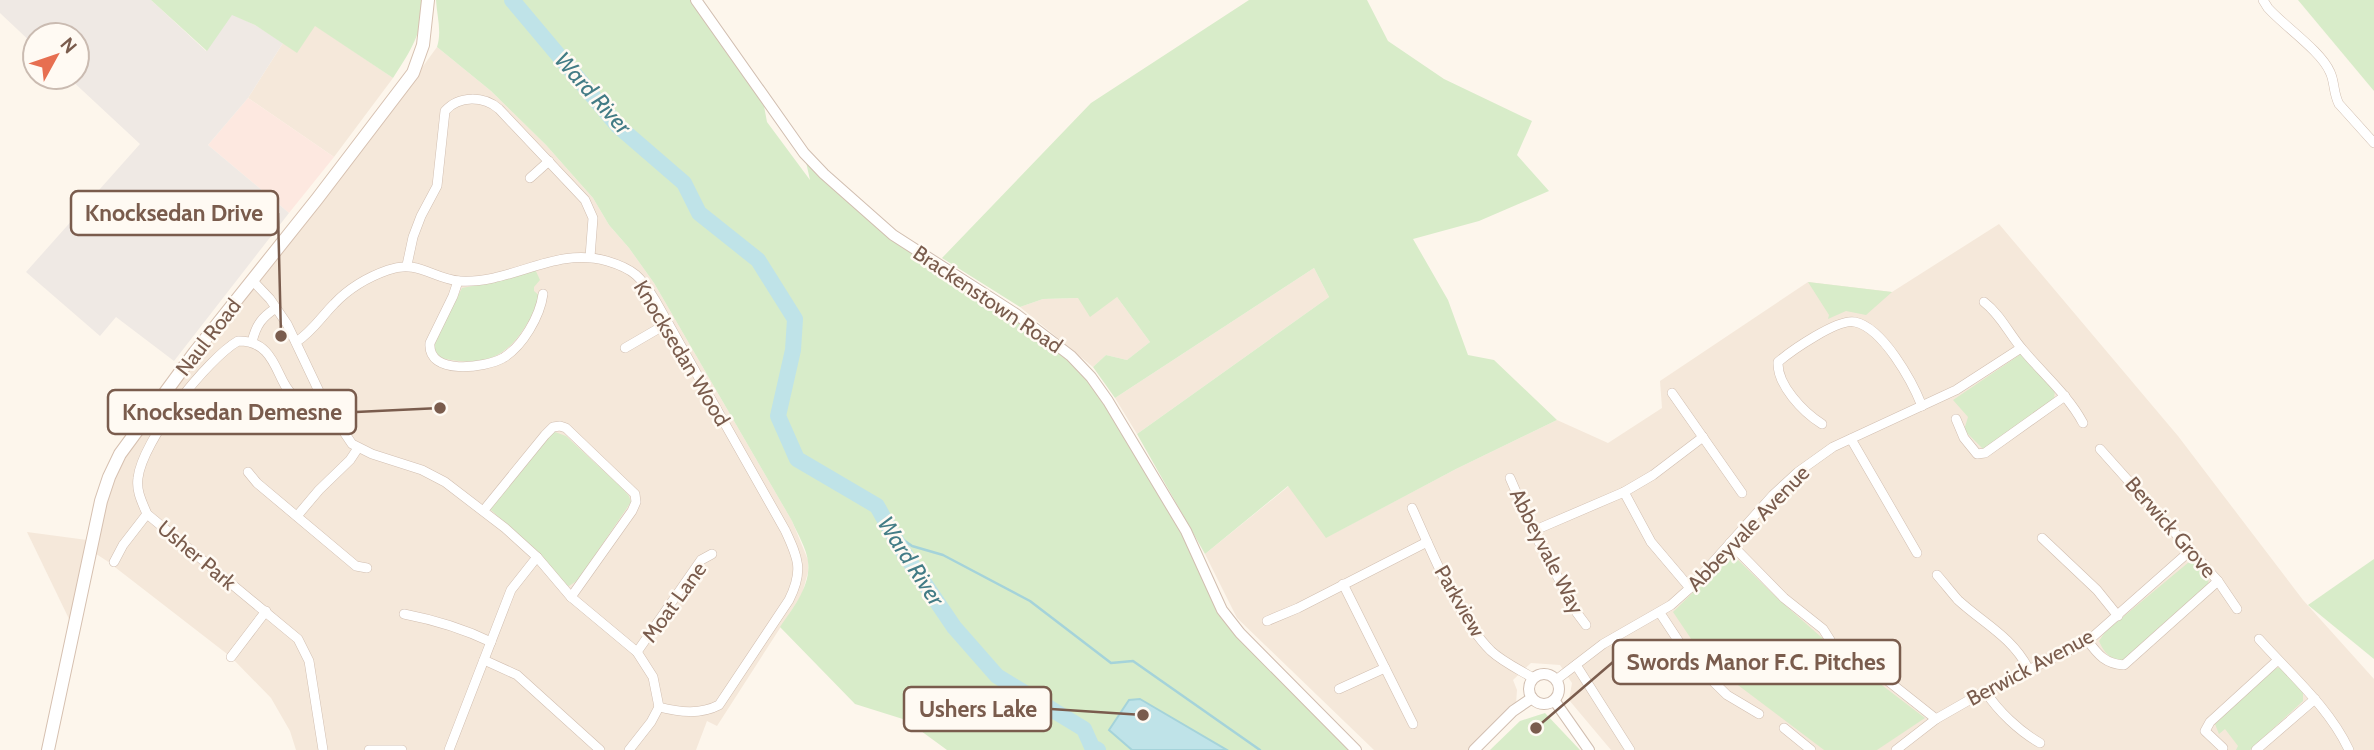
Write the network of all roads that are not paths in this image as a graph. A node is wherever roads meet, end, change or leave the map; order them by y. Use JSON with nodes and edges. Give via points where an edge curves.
{"nodes":[{"id":1,"x":428,"y":0,"type":"edge"},
{"id":2,"x":696,"y":0,"type":"edge"},
{"id":3,"x":2263,"y":0,"type":"edge"},
{"id":4,"x":2374,"y":143,"type":"edge"},
{"id":5,"x":549,"y":161,"type":"junction"},
{"id":6,"x":530,"y":178,"type":"dead end"},
{"id":7,"x":590,"y":257,"type":"junction"},
{"id":8,"x":407,"y":265,"type":"junction"},
{"id":9,"x":251,"y":280,"type":"junction"},
{"id":10,"x":458,"y":281,"type":"junction"},
{"id":11,"x":542,"y":293,"type":"dead end"},
{"id":12,"x":1984,"y":302,"type":"dead end"},
{"id":13,"x":276,"y":308,"type":"junction"},
{"id":14,"x":668,"y":323,"type":"junction"},
{"id":15,"x":252,"y":342,"type":"junction"},
{"id":16,"x":296,"y":342,"type":"junction"},
{"id":17,"x":625,"y":348,"type":"dead end"},
{"id":18,"x":2021,"y":348,"type":"junction"},
{"id":19,"x":1672,"y":393,"type":"dead end"},
{"id":20,"x":320,"y":394,"type":"junction"},
{"id":21,"x":2065,"y":396,"type":"junction"},
{"id":22,"x":1922,"y":406,"type":"junction"},
{"id":23,"x":1956,"y":419,"type":"dead end"},
{"id":24,"x":2083,"y":423,"type":"dead end"},
{"id":25,"x":1822,"y":424,"type":"dead end"},
{"id":26,"x":1703,"y":437,"type":"junction"},
{"id":27,"x":1851,"y":439,"type":"junction"},
{"id":28,"x":358,"y":448,"type":"junction"},
{"id":29,"x":2100,"y":449,"type":"dead end"},
{"id":30,"x":248,"y":472,"type":"dead end"},
{"id":31,"x":1510,"y":478,"type":"dead end"},
{"id":32,"x":1624,"y":492,"type":"junction"},
{"id":33,"x":1742,"y":493,"type":"dead end"},
{"id":34,"x":1412,"y":508,"type":"dead end"},
{"id":35,"x":484,"y":510,"type":"junction"},
{"id":36,"x":147,"y":514,"type":"junction"},
{"id":37,"x":298,"y":516,"type":"junction"},
{"id":38,"x":1533,"y":531,"type":"junction"},
{"id":39,"x":2042,"y":538,"type":"dead end"},
{"id":40,"x":1427,"y":542,"type":"junction"},
{"id":41,"x":1730,"y":543,"type":"junction"},
{"id":42,"x":2191,"y":550,"type":"junction"},
{"id":43,"x":1917,"y":553,"type":"dead end"},
{"id":44,"x":712,"y":554,"type":"dead end"},
{"id":45,"x":537,"y":557,"type":"junction"},
{"id":46,"x":114,"y":562,"type":"dead end"},
{"id":47,"x":367,"y":568,"type":"dead end"},
{"id":48,"x":1937,"y":575,"type":"dead end"},
{"id":49,"x":2218,"y":581,"type":"junction"},
{"id":50,"x":1343,"y":584,"type":"junction"},
{"id":51,"x":1690,"y":589,"type":"junction"},
{"id":52,"x":571,"y":597,"type":"junction"},
{"id":53,"x":2237,"y":609,"type":"dead end"},
{"id":54,"x":266,"y":611,"type":"junction"},
{"id":55,"x":1660,"y":613,"type":"junction"},
{"id":56,"x":404,"y":614,"type":"dead end"},
{"id":57,"x":2118,"y":616,"type":"junction"},
{"id":58,"x":1267,"y":621,"type":"dead end"},
{"id":59,"x":1586,"y":625,"type":"dead end"},
{"id":60,"x":2259,"y":639,"type":"dead end"},
{"id":61,"x":1830,"y":640,"type":"dead end"},
{"id":62,"x":2088,"y":641,"type":"junction"},
{"id":63,"x":491,"y":642,"type":"junction"},
{"id":64,"x":637,"y":652,"type":"junction"},
{"id":65,"x":231,"y":657,"type":"dead end"},
{"id":66,"x":484,"y":660,"type":"junction"},
{"id":67,"x":1855,"y":660,"type":"dead end"},
{"id":68,"x":2278,"y":660,"type":"junction"},
{"id":69,"x":1576,"y":665,"type":"junction"},
{"id":70,"x":1385,"y":668,"type":"junction"},
{"id":71,"x":2028,"y":668,"type":"junction"},
{"id":72,"x":1533,"y":678,"type":"junction"},
{"id":73,"x":1556,"y":680,"type":"junction"},
{"id":74,"x":1339,"y":689,"type":"dead end"},
{"id":75,"x":1985,"y":691,"type":"junction"},
{"id":76,"x":1532,"y":698,"type":"junction"},
{"id":77,"x":2315,"y":699,"type":"junction"},
{"id":78,"x":1554,"y":700,"type":"junction"},
{"id":79,"x":659,"y":708,"type":"junction"},
{"id":80,"x":1759,"y":714,"type":"dead end"},
{"id":81,"x":1936,"y":719,"type":"junction"},
{"id":82,"x":1413,"y":724,"type":"dead end"},
{"id":83,"x":1784,"y":728,"type":"dead end"},
{"id":84,"x":2040,"y":743,"type":"dead end"},
{"id":85,"x":2223,"y":748,"type":"edge"},
{"id":86,"x":48,"y":750,"type":"edge"},
{"id":87,"x":323,"y":750,"type":"edge"},
{"id":88,"x":369,"y":750,"type":"edge"},
{"id":89,"x":402,"y":750,"type":"edge"},
{"id":90,"x":449,"y":750,"type":"edge"},
{"id":91,"x":600,"y":750,"type":"edge"},
{"id":92,"x":629,"y":750,"type":"edge"},
{"id":93,"x":1356,"y":750,"type":"edge"},
{"id":94,"x":1474,"y":750,"type":"edge"},
{"id":95,"x":1589,"y":750,"type":"edge"},
{"id":96,"x":1630,"y":750,"type":"edge"},
{"id":97,"x":1811,"y":750,"type":"edge"},
{"id":98,"x":1896,"y":750,"type":"edge"},
{"id":99,"x":2256,"y":750,"type":"edge"},
{"id":100,"x":2349,"y":750,"type":"edge"}],
"edges":[{"from":1,"to":9,"type":"main road","name":"Naul Road","via":[[424,45],[414,73]]},
{"from":2,"to":93,"type":"street","name":"Brackenstown Road","via":[[804,153],[824,174],[893,235],[1016,314],[1091,377],[1186,531],[1222,610],[1240,634]]},
{"from":3,"to":4,"type":"street","via":[[2330,71],[2339,104]]},
{"from":5,"to":6,"type":"street"},
{"from":5,"to":7,"type":"street","via":[[591,210]]},
{"from":5,"to":8,"type":"street","via":[[493,104],[476,99],[453,103],[445,111],[438,186],[421,216]]},
{"from":7,"to":10,"type":"street","name":"Knocksedan Wood","via":[[549,261],[486,280]]},
{"from":7,"to":14,"type":"street","name":"Knocksedan Wood","via":[[631,269]]},
{"from":8,"to":10,"type":"street","name":"Knocksedan Wood"},
{"from":8,"to":16,"type":"street","via":[[356,285]]},
{"from":9,"to":13,"type":"street"},
{"from":9,"to":86,"type":"main road","name":"Naul Road","via":[[149,413],[109,477]]},
{"from":10,"to":11,"type":"street","via":[[430,343],[433,357],[444,364],[483,366],[509,354],[524,338],[541,306]]},
{"from":12,"to":18,"type":"street"},
{"from":13,"to":15,"type":"street","via":[[260,321]]},
{"from":13,"to":16,"type":"street"},
{"from":14,"to":17,"type":"street"},
{"from":14,"to":79,"type":"street","name":"Knocksedan Wood","via":[[785,530],[799,570],[789,600],[719,705],[689,712]]},
{"from":15,"to":20,"type":"street","via":[[270,356],[295,397],[306,400]]},
{"from":15,"to":36,"type":"street","name":"Usher Park","via":[[238,341],[208,364],[166,420],[138,479]]},
{"from":16,"to":20,"type":"street"},
{"from":18,"to":21,"type":"street"},
{"from":18,"to":22,"type":"street","name":"Abbeyvale Avenue"},
{"from":19,"to":26,"type":"street"},
{"from":20,"to":28,"type":"street"},
{"from":21,"to":23,"type":"street","via":[[1986,453],[1977,454]]},
{"from":21,"to":24,"type":"street"},
{"from":22,"to":25,"type":"street","via":[[1900,362],[1879,338],[1853,321],[1841,323],[1778,362],[1787,388],[1809,416]]},
{"from":22,"to":27,"type":"street","name":"Abbeyvale Avenue"},
{"from":26,"to":32,"type":"street"},
{"from":26,"to":33,"type":"street"},
{"from":27,"to":41,"type":"street","name":"Abbeyvale Avenue","via":[[1798,471]]},
{"from":27,"to":43,"type":"street"},
{"from":28,"to":35,"type":"street","via":[[422,470]]},
{"from":28,"to":37,"type":"street"},
{"from":29,"to":42,"type":"street","name":"Berwick Grove"},
{"from":30,"to":37,"type":"street"},
{"from":31,"to":38,"type":"street","name":"Abbeyvale Way"},
{"from":32,"to":38,"type":"street"},
{"from":32,"to":51,"type":"street","via":[[1651,542]]},
{"from":34,"to":40,"type":"street","name":"Parkview"},
{"from":35,"to":45,"type":"street"},
{"from":35,"to":52,"type":"street","via":[[539,442],[560,426],[635,494],[632,511]]},
{"from":36,"to":46,"type":"street"},
{"from":36,"to":54,"type":"street","name":"Usher Park"},
{"from":37,"to":47,"type":"street","via":[[356,566]]},
{"from":38,"to":59,"type":"street","name":"Abbeyvale Way"},
{"from":39,"to":57,"type":"street"},
{"from":40,"to":50,"type":"street","name":"Parkview"},
{"from":40,"to":72,"type":"street","name":"Parkview","via":[[1472,627],[1492,652]]},
{"from":41,"to":51,"type":"street","name":"Abbeyvale Avenue"},
{"from":41,"to":61,"type":"street"},
{"from":42,"to":49,"type":"street","name":"Berwick Grove"},
{"from":42,"to":57,"type":"street","name":"Berwick Avenue"},
{"from":44,"to":64,"type":"street","name":"Moat Lane","via":[[701,560]]},
{"from":45,"to":52,"type":"street"},
{"from":45,"to":63,"type":"street","via":[[511,590]]},
{"from":48,"to":71,"type":"street","via":[[1958,600],[2021,654]]},
{"from":49,"to":53,"type":"street","name":"Berwick Grove"},
{"from":49,"to":62,"type":"street","via":[[2124,664],[2099,656]]},
{"from":50,"to":58,"type":"street","name":"Parkview"},
{"from":50,"to":70,"type":"street"},
{"from":51,"to":55,"type":"street","name":"Abbeyvale Avenue"},
{"from":52,"to":64,"type":"street"},
{"from":54,"to":65,"type":"street"},
{"from":54,"to":87,"type":"street","name":"Usher Park","via":[[298,639],[309,662]]},
{"from":55,"to":69,"type":"street","name":"Abbeyvale Avenue","via":[[1603,643]]},
{"from":55,"to":80,"type":"street","via":[[1691,660],[1727,695]]},
{"from":56,"to":63,"type":"street","via":[[434,619]]},
{"from":57,"to":62,"type":"street","name":"Berwick Avenue"},
{"from":60,"to":68,"type":"street"},
{"from":62,"to":71,"type":"street","name":"Berwick Avenue"},
{"from":63,"to":66,"type":"street"},
{"from":64,"to":79,"type":"street","via":[[653,677]]},
{"from":66,"to":90,"type":"street"},
{"from":66,"to":91,"type":"street","via":[[517,675]]},
{"from":67,"to":81,"type":"street","via":[[1868,665]]},
{"from":68,"to":77,"type":"street"},
{"from":68,"to":85,"type":"street","via":[[2210,722],[2205,731]]},
{"from":69,"to":73,"type":"street","name":"Abbeyvale Avenue"},
{"from":69,"to":96,"type":"street"},
{"from":70,"to":74,"type":"street"},
{"from":70,"to":82,"type":"street"},
{"from":71,"to":75,"type":"street","name":"Berwick Avenue"},
{"from":72,"to":73,"type":"street","via":[[1547,674]]},
{"from":72,"to":76,"type":"street","via":[[1529,686]]},
{"from":73,"to":78,"type":"street"},
{"from":75,"to":81,"type":"street","name":"Berwick Avenue"},
{"from":75,"to":84,"type":"street","via":[[2026,735]]},
{"from":76,"to":78,"type":"street","via":[[1545,704]]},
{"from":76,"to":94,"type":"street"},
{"from":77,"to":99,"type":"street"},
{"from":77,"to":100,"type":"street"},
{"from":78,"to":95,"type":"street"},
{"from":79,"to":92,"type":"street"},
{"from":81,"to":98,"type":"street","name":"Berwick Avenue"},
{"from":83,"to":97,"type":"street"},
{"from":88,"to":89,"type":"street"}]}
